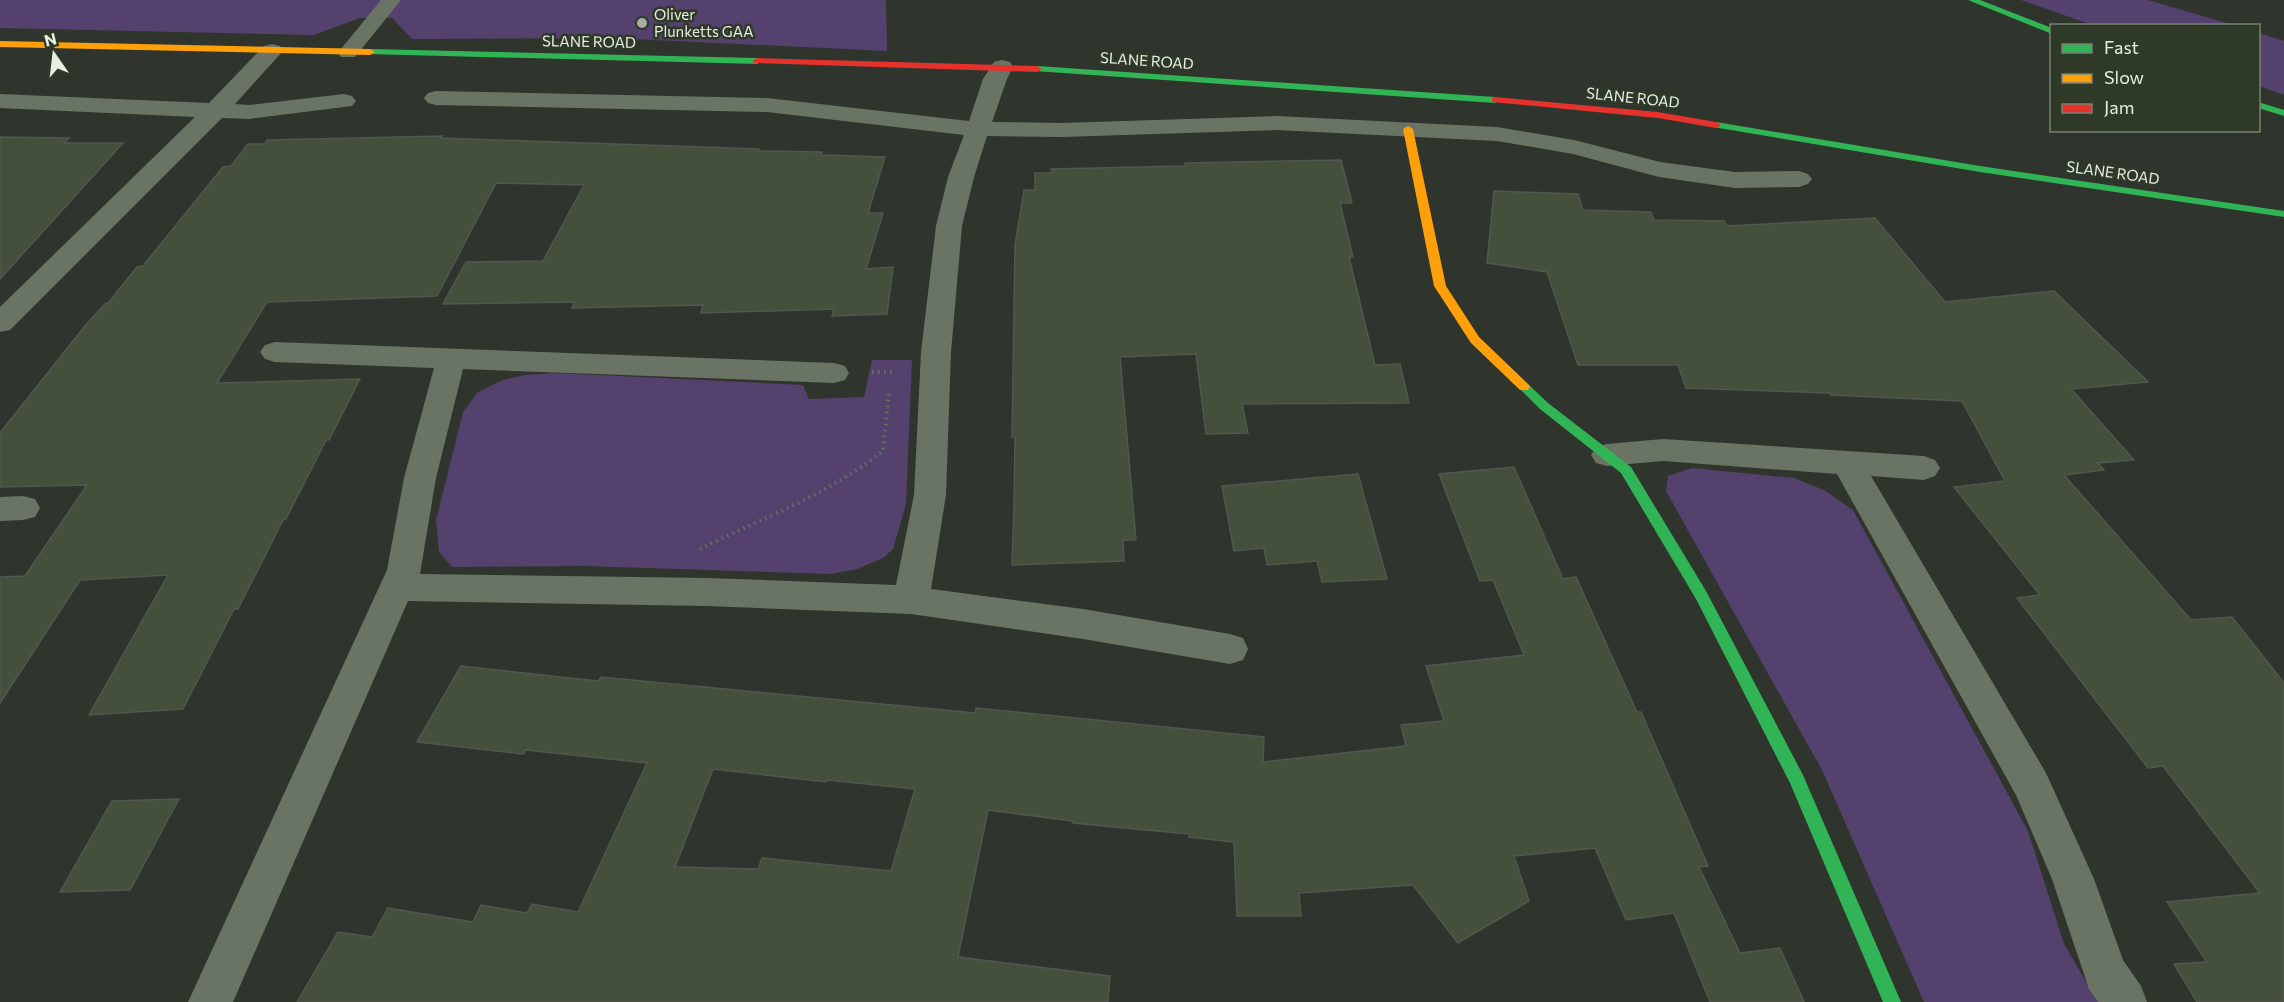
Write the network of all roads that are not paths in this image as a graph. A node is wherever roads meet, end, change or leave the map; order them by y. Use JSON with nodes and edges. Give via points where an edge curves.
{"nodes":[{"id":1,"x":392,"y":0,"type":"edge"},
{"id":2,"x":1972,"y":0,"type":"edge"},
{"id":3,"x":2050,"y":30,"type":"edge"},
{"id":4,"x":0,"y":44,"type":"edge"},
{"id":5,"x":272,"y":51,"type":"junction"},
{"id":6,"x":348,"y":52,"type":"junction"},
{"id":7,"x":1002,"y":67,"type":"junction"},
{"id":8,"x":436,"y":98,"type":"dead end"},
{"id":9,"x":0,"y":101,"type":"edge"},
{"id":10,"x":344,"y":101,"type":"dead end"},
{"id":11,"x":2260,"y":105,"type":"edge"},
{"id":12,"x":216,"y":110,"type":"junction"},
{"id":13,"x":2284,"y":114,"type":"edge"},
{"id":14,"x":979,"y":129,"type":"junction"},
{"id":15,"x":1408,"y":129,"type":"junction"},
{"id":16,"x":1799,"y":179,"type":"dead end"},
{"id":17,"x":2284,"y":214,"type":"edge"},
{"id":18,"x":0,"y":323,"type":"edge"},
{"id":19,"x":276,"y":352,"type":"dead end"},
{"id":20,"x":451,"y":358,"type":"junction"},
{"id":21,"x":834,"y":373,"type":"dead end"},
{"id":22,"x":1607,"y":455,"type":"junction"},
{"id":23,"x":1847,"y":463,"type":"junction"},
{"id":24,"x":1924,"y":468,"type":"dead end"},
{"id":25,"x":396,"y":587,"type":"junction"},
{"id":26,"x":911,"y":600,"type":"junction"},
{"id":27,"x":1230,"y":649,"type":"dead end"},
{"id":28,"x":210,"y":1002,"type":"edge"},
{"id":29,"x":1892,"y":1002,"type":"edge"},
{"id":30,"x":2125,"y":1002,"type":"edge"}],
"edges":[{"from":1,"to":6,"type":"lane"},
{"from":2,"to":3,"type":"street"},
{"from":4,"to":5,"type":"street","name":"SLANE ROAD"},
{"from":5,"to":6,"type":"street","name":"SLANE ROAD"},
{"from":5,"to":12,"type":"street"},
{"from":6,"to":7,"type":"street","name":"SLANE ROAD"},
{"from":7,"to":14,"type":"street"},
{"from":7,"to":17,"type":"street","name":"SLANE ROAD","via":[[1658,115],[1980,169]]},
{"from":8,"to":14,"type":"street","via":[[766,105]]},
{"from":9,"to":12,"type":"street"},
{"from":10,"to":12,"type":"street","via":[[249,112]]},
{"from":11,"to":13,"type":"street"},
{"from":12,"to":18,"type":"street"},
{"from":14,"to":15,"type":"street","via":[[1277,123]]},
{"from":14,"to":26,"type":"street","via":[[949,226],[936,352],[930,495]]},
{"from":15,"to":16,"type":"street","via":[[1497,134],[1574,147],[1659,169],[1735,180]]},
{"from":15,"to":22,"type":"street","via":[[1440,286],[1475,340],[1544,406]]},
{"from":19,"to":20,"type":"street"},
{"from":20,"to":21,"type":"street"},
{"from":20,"to":25,"type":"street","via":[[420,478],[404,570]]},
{"from":22,"to":23,"type":"street","via":[[1663,450]]},
{"from":22,"to":29,"type":"street","via":[[1626,470],[1706,605],[1797,780]]},
{"from":23,"to":24,"type":"street"},
{"from":23,"to":30,"type":"street","via":[[2032,786],[2073,879],[2105,974]]},
{"from":25,"to":26,"type":"street"},
{"from":25,"to":28,"type":"street"},
{"from":26,"to":27,"type":"street"}]}
